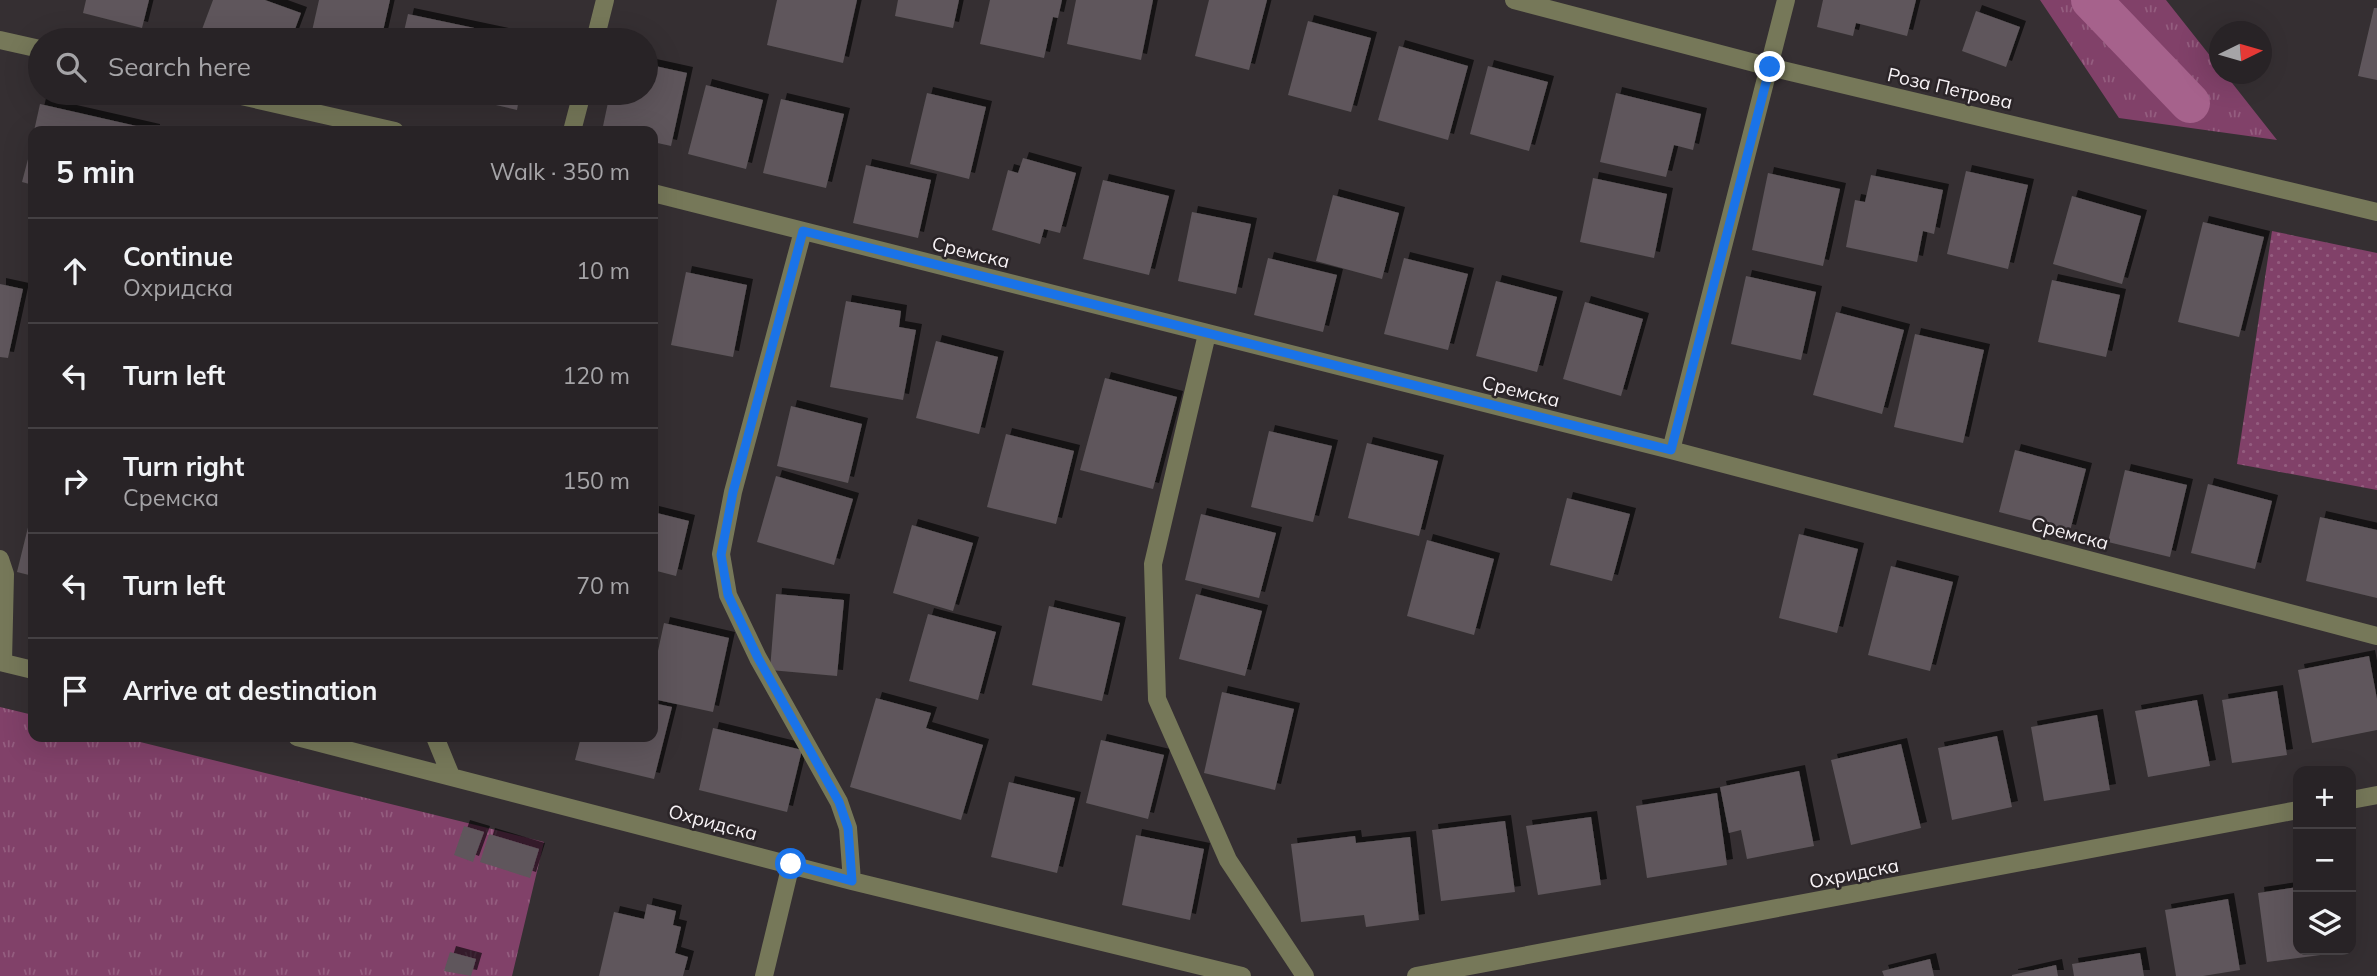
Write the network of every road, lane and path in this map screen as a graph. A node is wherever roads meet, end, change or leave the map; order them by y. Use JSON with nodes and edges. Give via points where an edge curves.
{"nodes":[{"id":1,"x":605,"y":0,"type":"edge"},
{"id":2,"x":1514,"y":0,"type":"edge"},
{"id":3,"x":1786,"y":0,"type":"edge"},
{"id":4,"x":598,"y":28,"type":"edge"},
{"id":5,"x":0,"y":40,"type":"edge"},
{"id":6,"x":28,"y":46,"type":"edge"},
{"id":7,"x":1770,"y":67,"type":"junction"},
{"id":8,"x":280,"y":105,"type":"edge"},
{"id":9,"x":579,"y":105,"type":"edge"},
{"id":10,"x":368,"y":126,"type":"edge"},
{"id":11,"x":573,"y":126,"type":"edge"},
{"id":12,"x":658,"y":194,"type":"edge"},
{"id":13,"x":2377,"y":212,"type":"edge"},
{"id":14,"x":803,"y":231,"type":"junction"},
{"id":15,"x":1208,"y":334,"type":"junction"},
{"id":16,"x":1671,"y":450,"type":"junction"},
{"id":17,"x":0,"y":559,"type":"edge"},
{"id":18,"x":2377,"y":636,"type":"edge"},
{"id":19,"x":2,"y":662,"type":"edge"},
{"id":20,"x":28,"y":669,"type":"edge"},
{"id":21,"x":316,"y":742,"type":"edge"},
{"id":22,"x":437,"y":742,"type":"edge"},
{"id":23,"x":451,"y":776,"type":"junction"},
{"id":24,"x":2377,"y":795,"type":"edge"},
{"id":25,"x":2356,"y":799,"type":"edge"},
{"id":26,"x":2293,"y":811,"type":"edge"},
{"id":27,"x":791,"y":864,"type":"junction"},
{"id":28,"x":852,"y":881,"type":"junction"},
{"id":29,"x":764,"y":976,"type":"edge"},
{"id":30,"x":1242,"y":976,"type":"edge"},
{"id":31,"x":1305,"y":976,"type":"edge"},
{"id":32,"x":1416,"y":976,"type":"edge"}],
"edges":[{"from":1,"to":4,"type":"street"},
{"from":2,"to":7,"type":"street","name":"Роза Петрова"},
{"from":3,"to":7,"type":"street"},
{"from":5,"to":6,"type":"street"},
{"from":7,"to":13,"type":"street","name":"Роза Петрова"},
{"from":7,"to":16,"type":"street"},
{"from":8,"to":10,"type":"street"},
{"from":9,"to":11,"type":"street"},
{"from":12,"to":14,"type":"street","name":"Сремска"},
{"from":14,"to":15,"type":"street","name":"Сремска"},
{"from":14,"to":28,"type":"street","via":[[733,492],[721,555],[728,595],[758,658],[839,802],[848,828]]},
{"from":15,"to":16,"type":"street","name":"Сремска"},
{"from":15,"to":31,"type":"street","via":[[1153,564],[1157,699],[1228,860]]},
{"from":16,"to":18,"type":"street","name":"Сремска"},
{"from":17,"to":19,"type":"street","via":[[5,574]]},
{"from":19,"to":20,"type":"street"},
{"from":21,"to":23,"type":"street","name":"Охридска"},
{"from":22,"to":23,"type":"street"},
{"from":23,"to":27,"type":"street","name":"Охридска"},
{"from":24,"to":25,"type":"street"},
{"from":26,"to":32,"type":"street","name":"Охридска"},
{"from":27,"to":28,"type":"street","name":"Охридска"},
{"from":27,"to":29,"type":"street"},
{"from":28,"to":30,"type":"street","name":"Охридска"}]}
